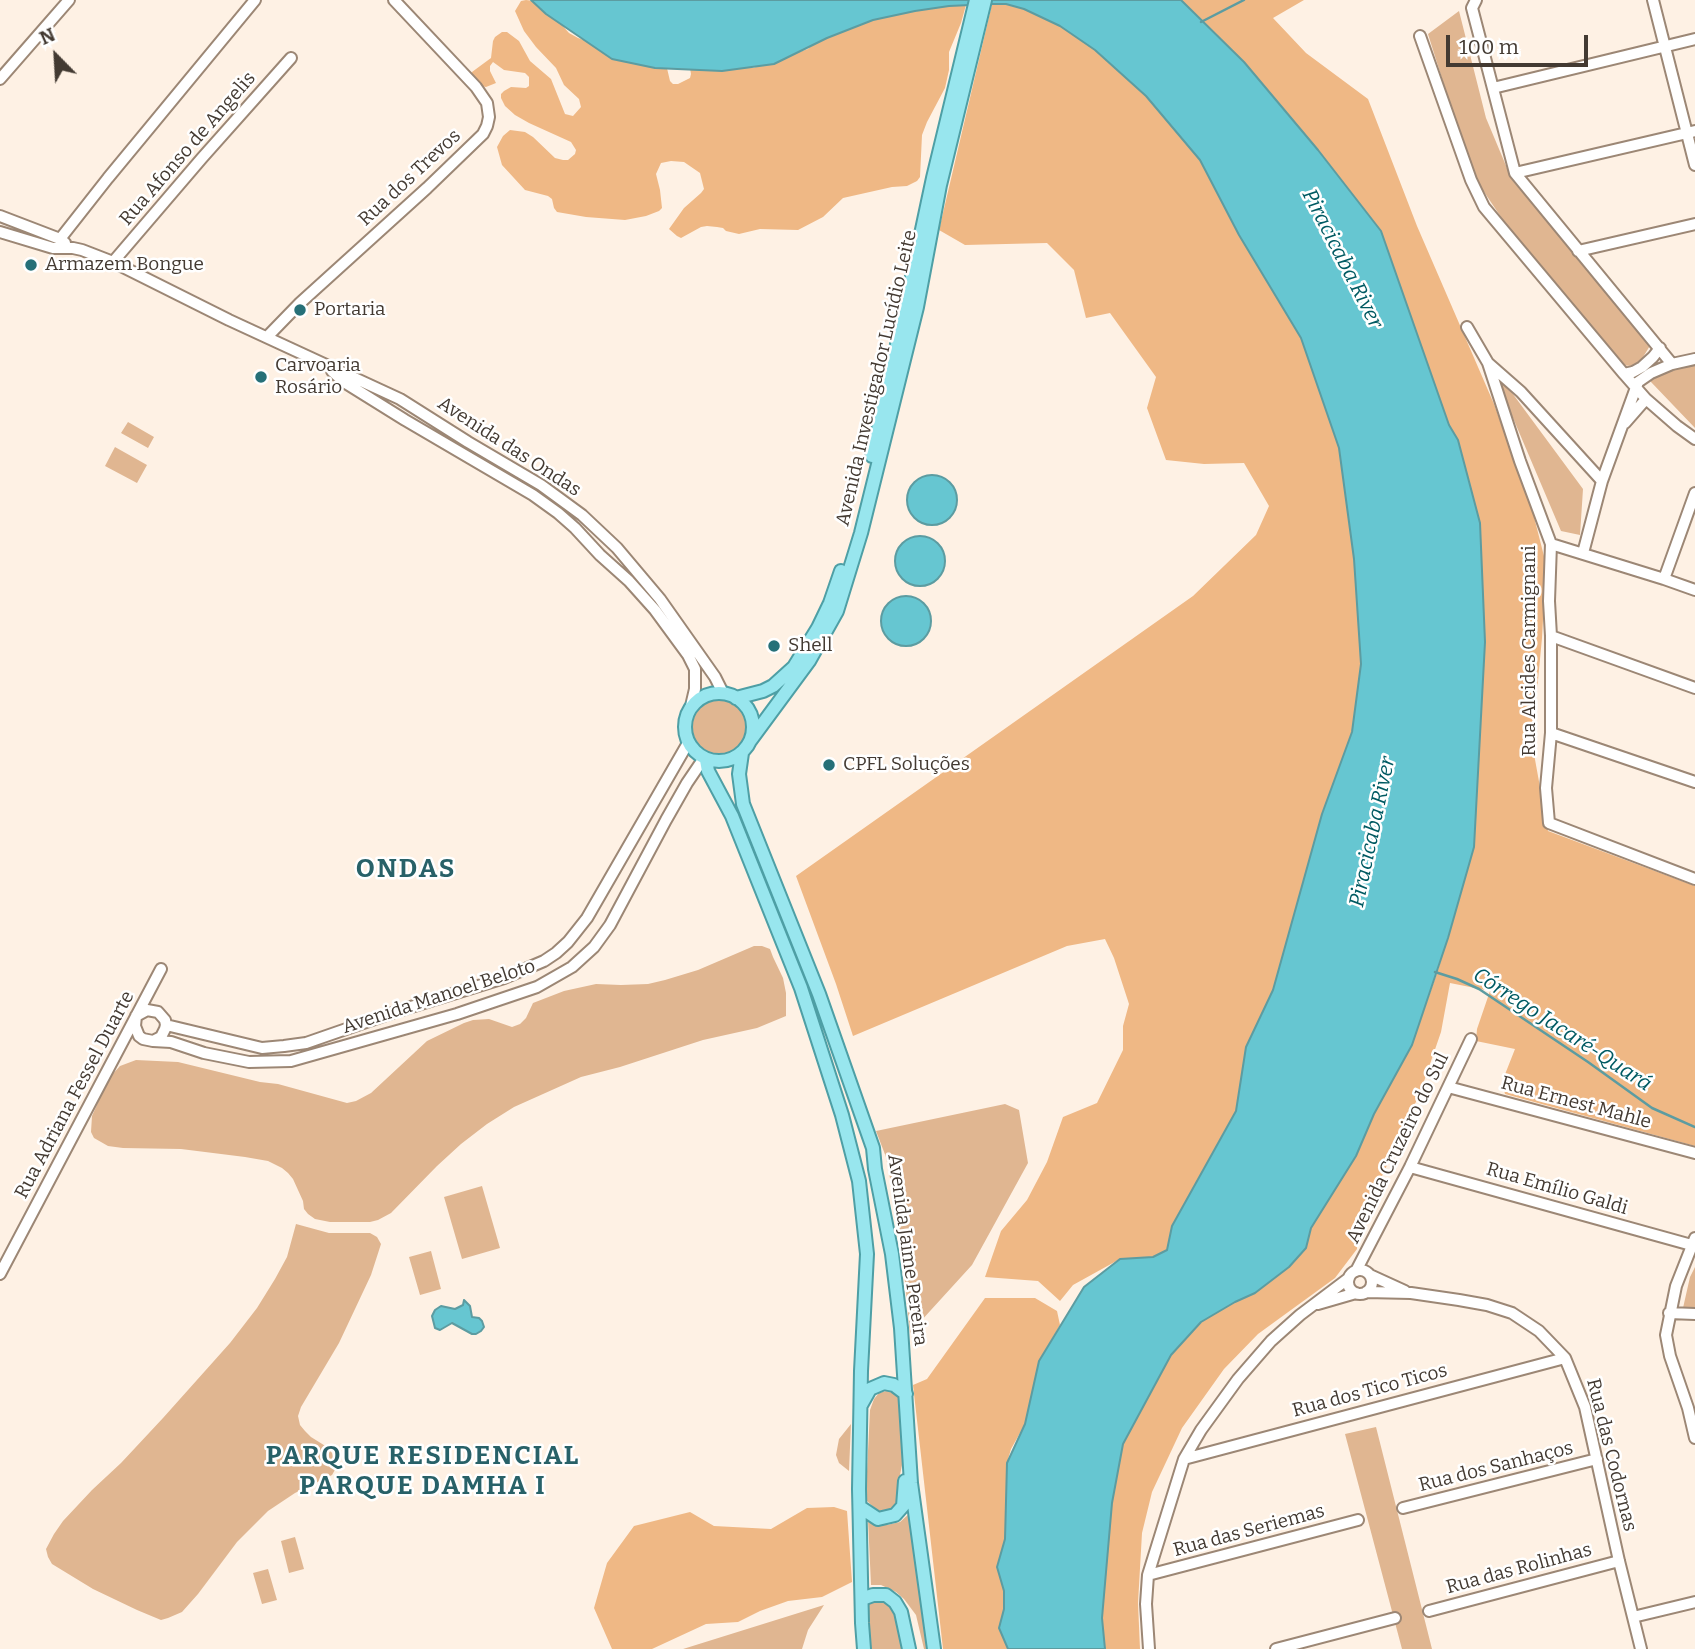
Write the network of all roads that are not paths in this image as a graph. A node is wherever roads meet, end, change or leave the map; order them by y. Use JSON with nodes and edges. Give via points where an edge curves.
{"nodes":[{"id":1,"x":69,"y":0,"type":"edge"},
{"id":2,"x":255,"y":0,"type":"edge"},
{"id":3,"x":394,"y":0,"type":"edge"},
{"id":4,"x":976,"y":0,"type":"edge"},
{"id":5,"x":985,"y":0,"type":"edge"},
{"id":6,"x":1653,"y":0,"type":"edge"},
{"id":7,"x":1474,"y":4,"type":"edge"},
{"id":8,"x":977,"y":18,"type":"junction"},
{"id":9,"x":1420,"y":36,"type":"dead end"},
{"id":10,"x":1695,"y":39,"type":"edge"},
{"id":11,"x":1666,"y":47,"type":"junction"},
{"id":12,"x":291,"y":58,"type":"dead end"},
{"id":13,"x":0,"y":79,"type":"edge"},
{"id":14,"x":1493,"y":88,"type":"junction"},
{"id":15,"x":1691,"y":132,"type":"edge"},
{"id":16,"x":1695,"y":165,"type":"edge"},
{"id":17,"x":1515,"y":173,"type":"junction"},
{"id":18,"x":0,"y":216,"type":"edge"},
{"id":19,"x":12,"y":221,"type":"junction"},
{"id":20,"x":1695,"y":224,"type":"edge"},
{"id":21,"x":28,"y":227,"type":"junction"},
{"id":22,"x":3,"y":233,"type":"edge"},
{"id":23,"x":23,"y":238,"type":"junction"},
{"id":24,"x":60,"y":239,"type":"junction"},
{"id":25,"x":73,"y":248,"type":"junction"},
{"id":26,"x":1577,"y":251,"type":"junction"},
{"id":27,"x":113,"y":262,"type":"junction"},
{"id":28,"x":1467,"y":327,"type":"dead end"},
{"id":29,"x":267,"y":337,"type":"junction"},
{"id":30,"x":1660,"y":348,"type":"junction"},
{"id":31,"x":1695,"y":359,"type":"edge"},
{"id":32,"x":1488,"y":363,"type":"junction"},
{"id":33,"x":326,"y":364,"type":"junction"},
{"id":34,"x":1672,"y":364,"type":"junction"},
{"id":35,"x":1623,"y":374,"type":"junction"},
{"id":36,"x":344,"y":382,"type":"junction"},
{"id":37,"x":1636,"y":387,"type":"junction"},
{"id":38,"x":1646,"y":398,"type":"junction"},
{"id":39,"x":400,"y":399,"type":"junction"},
{"id":40,"x":405,"y":420,"type":"junction"},
{"id":41,"x":1620,"y":427,"type":"junction"},
{"id":42,"x":456,"y":434,"type":"junction"},
{"id":43,"x":1695,"y":439,"type":"edge"},
{"id":44,"x":1602,"y":481,"type":"junction"},
{"id":45,"x":1695,"y":493,"type":"edge"},
{"id":46,"x":567,"y":521,"type":"junction"},
{"id":47,"x":1551,"y":544,"type":"junction"},
{"id":48,"x":1583,"y":553,"type":"junction"},
{"id":49,"x":625,"y":557,"type":"junction"},
{"id":50,"x":1664,"y":579,"type":"junction"},
{"id":51,"x":1695,"y":590,"type":"edge"},
{"id":52,"x":1551,"y":636,"type":"junction"},
{"id":53,"x":1695,"y":688,"type":"edge"},
{"id":54,"x":723,"y":693,"type":"junction"},
{"id":55,"x":736,"y":698,"type":"junction"},
{"id":56,"x":691,"y":706,"type":"junction"},
{"id":57,"x":1551,"y":733,"type":"junction"},
{"id":58,"x":750,"y":741,"type":"junction"},
{"id":59,"x":688,"y":743,"type":"junction"},
{"id":60,"x":742,"y":753,"type":"junction"},
{"id":61,"x":705,"y":759,"type":"junction"},
{"id":62,"x":1694,"y":779,"type":"edge"},
{"id":63,"x":1695,"y":879,"type":"edge"},
{"id":64,"x":161,"y":969,"type":"dead end"},
{"id":65,"x":136,"y":1016,"type":"junction"},
{"id":66,"x":166,"y":1025,"type":"junction"},
{"id":67,"x":1471,"y":1040,"type":"dead end"},
{"id":68,"x":153,"y":1041,"type":"junction"},
{"id":69,"x":1448,"y":1087,"type":"junction"},
{"id":70,"x":1695,"y":1153,"type":"edge"},
{"id":71,"x":1410,"y":1167,"type":"junction"},
{"id":72,"x":1694,"y":1243,"type":"edge"},
{"id":73,"x":0,"y":1273,"type":"edge"},
{"id":74,"x":1353,"y":1274,"type":"junction"},
{"id":75,"x":1370,"y":1275,"type":"junction"},
{"id":76,"x":1361,"y":1293,"type":"junction"},
{"id":77,"x":1411,"y":1293,"type":"junction"},
{"id":78,"x":1312,"y":1306,"type":"junction"},
{"id":79,"x":1669,"y":1313,"type":"junction"},
{"id":80,"x":1695,"y":1314,"type":"edge"},
{"id":81,"x":1565,"y":1358,"type":"junction"},
{"id":82,"x":906,"y":1394,"type":"junction"},
{"id":83,"x":860,"y":1407,"type":"junction"},
{"id":84,"x":1691,"y":1408,"type":"edge"},
{"id":85,"x":1695,"y":1438,"type":"edge"},
{"id":86,"x":908,"y":1452,"type":"junction"},
{"id":87,"x":1184,"y":1459,"type":"junction"},
{"id":88,"x":1597,"y":1459,"type":"junction"},
{"id":89,"x":860,"y":1507,"type":"junction"},
{"id":90,"x":1403,"y":1508,"type":"dead end"},
{"id":91,"x":1359,"y":1520,"type":"dead end"},
{"id":92,"x":1619,"y":1561,"type":"junction"},
{"id":93,"x":1149,"y":1575,"type":"junction"},
{"id":94,"x":862,"y":1599,"type":"junction"},
{"id":95,"x":1695,"y":1602,"type":"edge"},
{"id":96,"x":1429,"y":1611,"type":"dead end"},
{"id":97,"x":1633,"y":1617,"type":"junction"},
{"id":98,"x":1395,"y":1618,"type":"dead end"},
{"id":99,"x":864,"y":1649,"type":"edge"},
{"id":100,"x":909,"y":1649,"type":"edge"},
{"id":101,"x":934,"y":1649,"type":"edge"},
{"id":102,"x":1149,"y":1649,"type":"edge"},
{"id":103,"x":1276,"y":1649,"type":"edge"},
{"id":104,"x":1642,"y":1649,"type":"edge"}],
"edges":[{"from":1,"to":13,"type":"street"},
{"from":2,"to":24,"type":"street"},
{"from":3,"to":29,"type":"street","name":"Rua dos Trevos","via":[[476,87],[487,103],[487,126]]},
{"from":4,"to":8,"type":"main road","name":"Avenida Investigador Lucídio Leite"},
{"from":5,"to":8,"type":"main road","name":"Avenida Investigador Lucídio Leite"},
{"from":6,"to":11,"type":"street"},
{"from":7,"to":14,"type":"street"},
{"from":8,"to":55,"type":"main road","name":"Avenida Investigador Lucídio Leite","via":[[933,178],[856,524],[838,581],[818,628],[794,667],[773,686]]},
{"from":8,"to":58,"type":"main road","name":"Avenida Investigador Lucídio Leite","via":[[917,307],[862,533],[837,611],[810,661]]},
{"from":9,"to":35,"type":"street","via":[[1484,207]]},
{"from":10,"to":11,"type":"street"},
{"from":11,"to":14,"type":"street"},
{"from":11,"to":15,"type":"street"},
{"from":12,"to":27,"type":"street","name":"Rua Afonso de Angelis"},
{"from":14,"to":17,"type":"street"},
{"from":15,"to":16,"type":"street"},
{"from":15,"to":17,"type":"street"},
{"from":17,"to":26,"type":"street"},
{"from":18,"to":19,"type":"street","name":"Avenida das Ondas"},
{"from":19,"to":21,"type":"street","name":"Avenida das Ondas"},
{"from":19,"to":22,"type":"street"},
{"from":20,"to":26,"type":"street"},
{"from":21,"to":23,"type":"street"},
{"from":21,"to":24,"type":"street","name":"Avenida das Ondas"},
{"from":22,"to":23,"type":"street","name":"Avenida das Ondas"},
{"from":23,"to":25,"type":"street","name":"Avenida das Ondas","via":[[53,248]]},
{"from":24,"to":25,"type":"street","name":"Avenida das Ondas"},
{"from":25,"to":27,"type":"street","name":"Avenida das Ondas"},
{"from":26,"to":30,"type":"street"},
{"from":27,"to":29,"type":"street","name":"Avenida das Ondas"},
{"from":28,"to":32,"type":"street","name":"Rua Alcides Carmignani"},
{"from":29,"to":33,"type":"street","name":"Avenida das Ondas"},
{"from":30,"to":34,"type":"street"},
{"from":30,"to":35,"type":"street","via":[[1642,367]]},
{"from":31,"to":34,"type":"street"},
{"from":32,"to":44,"type":"street"},
{"from":32,"to":47,"type":"street","name":"Rua Alcides Carmignani"},
{"from":33,"to":36,"type":"street","name":"Avenida das Ondas"},
{"from":33,"to":39,"type":"street","name":"Avenida das Ondas"},
{"from":34,"to":37,"type":"street","via":[[1651,373]]},
{"from":35,"to":37,"type":"street"},
{"from":36,"to":39,"type":"street","via":[[390,400]]},
{"from":36,"to":40,"type":"street","name":"Avenida das Ondas"},
{"from":37,"to":38,"type":"street"},
{"from":37,"to":41,"type":"street"},
{"from":38,"to":41,"type":"street"},
{"from":38,"to":43,"type":"street"},
{"from":39,"to":42,"type":"street","name":"Avenida das Ondas"},
{"from":40,"to":42,"type":"street","via":[[415,415]]},
{"from":40,"to":46,"type":"street","name":"Avenida das Ondas","via":[[533,495]]},
{"from":41,"to":44,"type":"street"},
{"from":42,"to":49,"type":"street","name":"Avenida das Ondas","via":[[568,504]]},
{"from":44,"to":48,"type":"street"},
{"from":45,"to":50,"type":"street"},
{"from":46,"to":49,"type":"street","via":[[578,520]]},
{"from":46,"to":56,"type":"street","name":"Avenida das Ondas","via":[[655,610],[688,655],[695,669]]},
{"from":47,"to":48,"type":"street"},
{"from":47,"to":52,"type":"street","name":"Rua Alcides Carmignani"},
{"from":48,"to":50,"type":"street"},
{"from":49,"to":54,"type":"street","name":"Avenida das Ondas","via":[[660,599]]},
{"from":50,"to":51,"type":"street"},
{"from":52,"to":53,"type":"street"},
{"from":52,"to":57,"type":"street","name":"Rua Alcides Carmignani"},
{"from":54,"to":55,"type":"main road"},
{"from":54,"to":56,"type":"main road","via":[[705,695]]},
{"from":55,"to":58,"type":"main road","via":[[750,712]]},
{"from":56,"to":59,"type":"main road","via":[[685,718]]},
{"from":57,"to":62,"type":"street"},
{"from":57,"to":63,"type":"street","name":"Rua Alcides Carmignani","via":[[1546,788],[1549,823]]},
{"from":58,"to":60,"type":"main road"},
{"from":59,"to":61,"type":"main road"},
{"from":59,"to":66,"type":"street","name":"Avenida Manoel Beloto","via":[[587,918],[568,942],[544,961],[306,1043],[262,1048]]},
{"from":60,"to":61,"type":"main road","via":[[725,761]]},
{"from":60,"to":82,"type":"main road","name":"Avenida Jaime Pereira","via":[[743,804],[819,994],[873,1148],[892,1254]]},
{"from":61,"to":68,"type":"street","name":"Avenida Manoel Beloto","via":[[594,947],[572,967],[537,987],[291,1061],[249,1062]]},
{"from":61,"to":83,"type":"main road","name":"Avenida Jaime Pereira","via":[[801,988],[859,1181],[867,1254]]},
{"from":64,"to":65,"type":"street","name":"Rua Adriana Fessel Duarte"},
{"from":65,"to":66,"type":"street","via":[[153,1010]]},
{"from":65,"to":68,"type":"street","via":[[139,1036]]},
{"from":65,"to":73,"type":"street","name":"Rua Adriana Fessel Duarte"},
{"from":66,"to":68,"type":"street","via":[[164,1034]]},
{"from":67,"to":69,"type":"street","name":"Avenida Cruzeiro do Sul"},
{"from":69,"to":70,"type":"street","name":"Rua Ernest Mahle"},
{"from":69,"to":71,"type":"street","name":"Avenida Cruzeiro do Sul"},
{"from":71,"to":72,"type":"street","name":"Rua Emílio Galdi"},
{"from":71,"to":74,"type":"street","name":"Avenida Cruzeiro do Sul"},
{"from":72,"to":79,"type":"street"},
{"from":74,"to":75,"type":"street"},
{"from":74,"to":76,"type":"street","via":[[1349,1287]]},
{"from":74,"to":78,"type":"street","name":"Avenida Cruzeiro do Sul"},
{"from":75,"to":76,"type":"street","via":[[1371,1285]]},
{"from":75,"to":77,"type":"street","name":"Rua das Codornas"},
{"from":76,"to":77,"type":"street","name":"Rua das Codornas"},
{"from":76,"to":78,"type":"street","name":"Avenida Cruzeiro do Sul"},
{"from":77,"to":81,"type":"street","name":"Rua das Codornas","via":[[1512,1313],[1539,1331]]},
{"from":78,"to":87,"type":"street","name":"Avenida Cruzeiro do Sul","via":[[1271,1341],[1238,1380]]},
{"from":79,"to":80,"type":"street"},
{"from":79,"to":84,"type":"street","via":[[1666,1335],[1670,1356]]},
{"from":81,"to":87,"type":"street","name":"Rua dos Tico Ticos"},
{"from":81,"to":88,"type":"street","name":"Rua das Codornas","via":[[1585,1407]]},
{"from":82,"to":83,"type":"main road","via":[[884,1383],[870,1389]]},
{"from":82,"to":86,"type":"main road","name":"Avenida Jaime Pereira"},
{"from":83,"to":89,"type":"main road","name":"Avenida Jaime Pereira"},
{"from":84,"to":85,"type":"street"},
{"from":86,"to":89,"type":"main road","via":[[903,1506],[895,1515],[877,1519]]},
{"from":86,"to":101,"type":"main road","name":"Avenida Jaime Pereira"},
{"from":87,"to":93,"type":"street","name":"Avenida Cruzeiro do Sul"},
{"from":88,"to":90,"type":"street","name":"Rua dos Sanhaços"},
{"from":88,"to":92,"type":"street","name":"Rua das Codornas"},
{"from":89,"to":94,"type":"main road","name":"Avenida Jaime Pereira"},
{"from":91,"to":93,"type":"street","name":"Rua das Seriemas"},
{"from":92,"to":96,"type":"street","name":"Rua das Rolinhas"},
{"from":92,"to":97,"type":"street","name":"Rua das Codornas"},
{"from":93,"to":102,"type":"street","name":"Avenida Cruzeiro do Sul"},
{"from":94,"to":99,"type":"main road","name":"Avenida Jaime Pereira"},
{"from":94,"to":100,"type":"main road","via":[[886,1595],[895,1602]]},
{"from":95,"to":97,"type":"street"},
{"from":97,"to":104,"type":"street","name":"Rua das Codornas"},
{"from":98,"to":103,"type":"street"}]}
